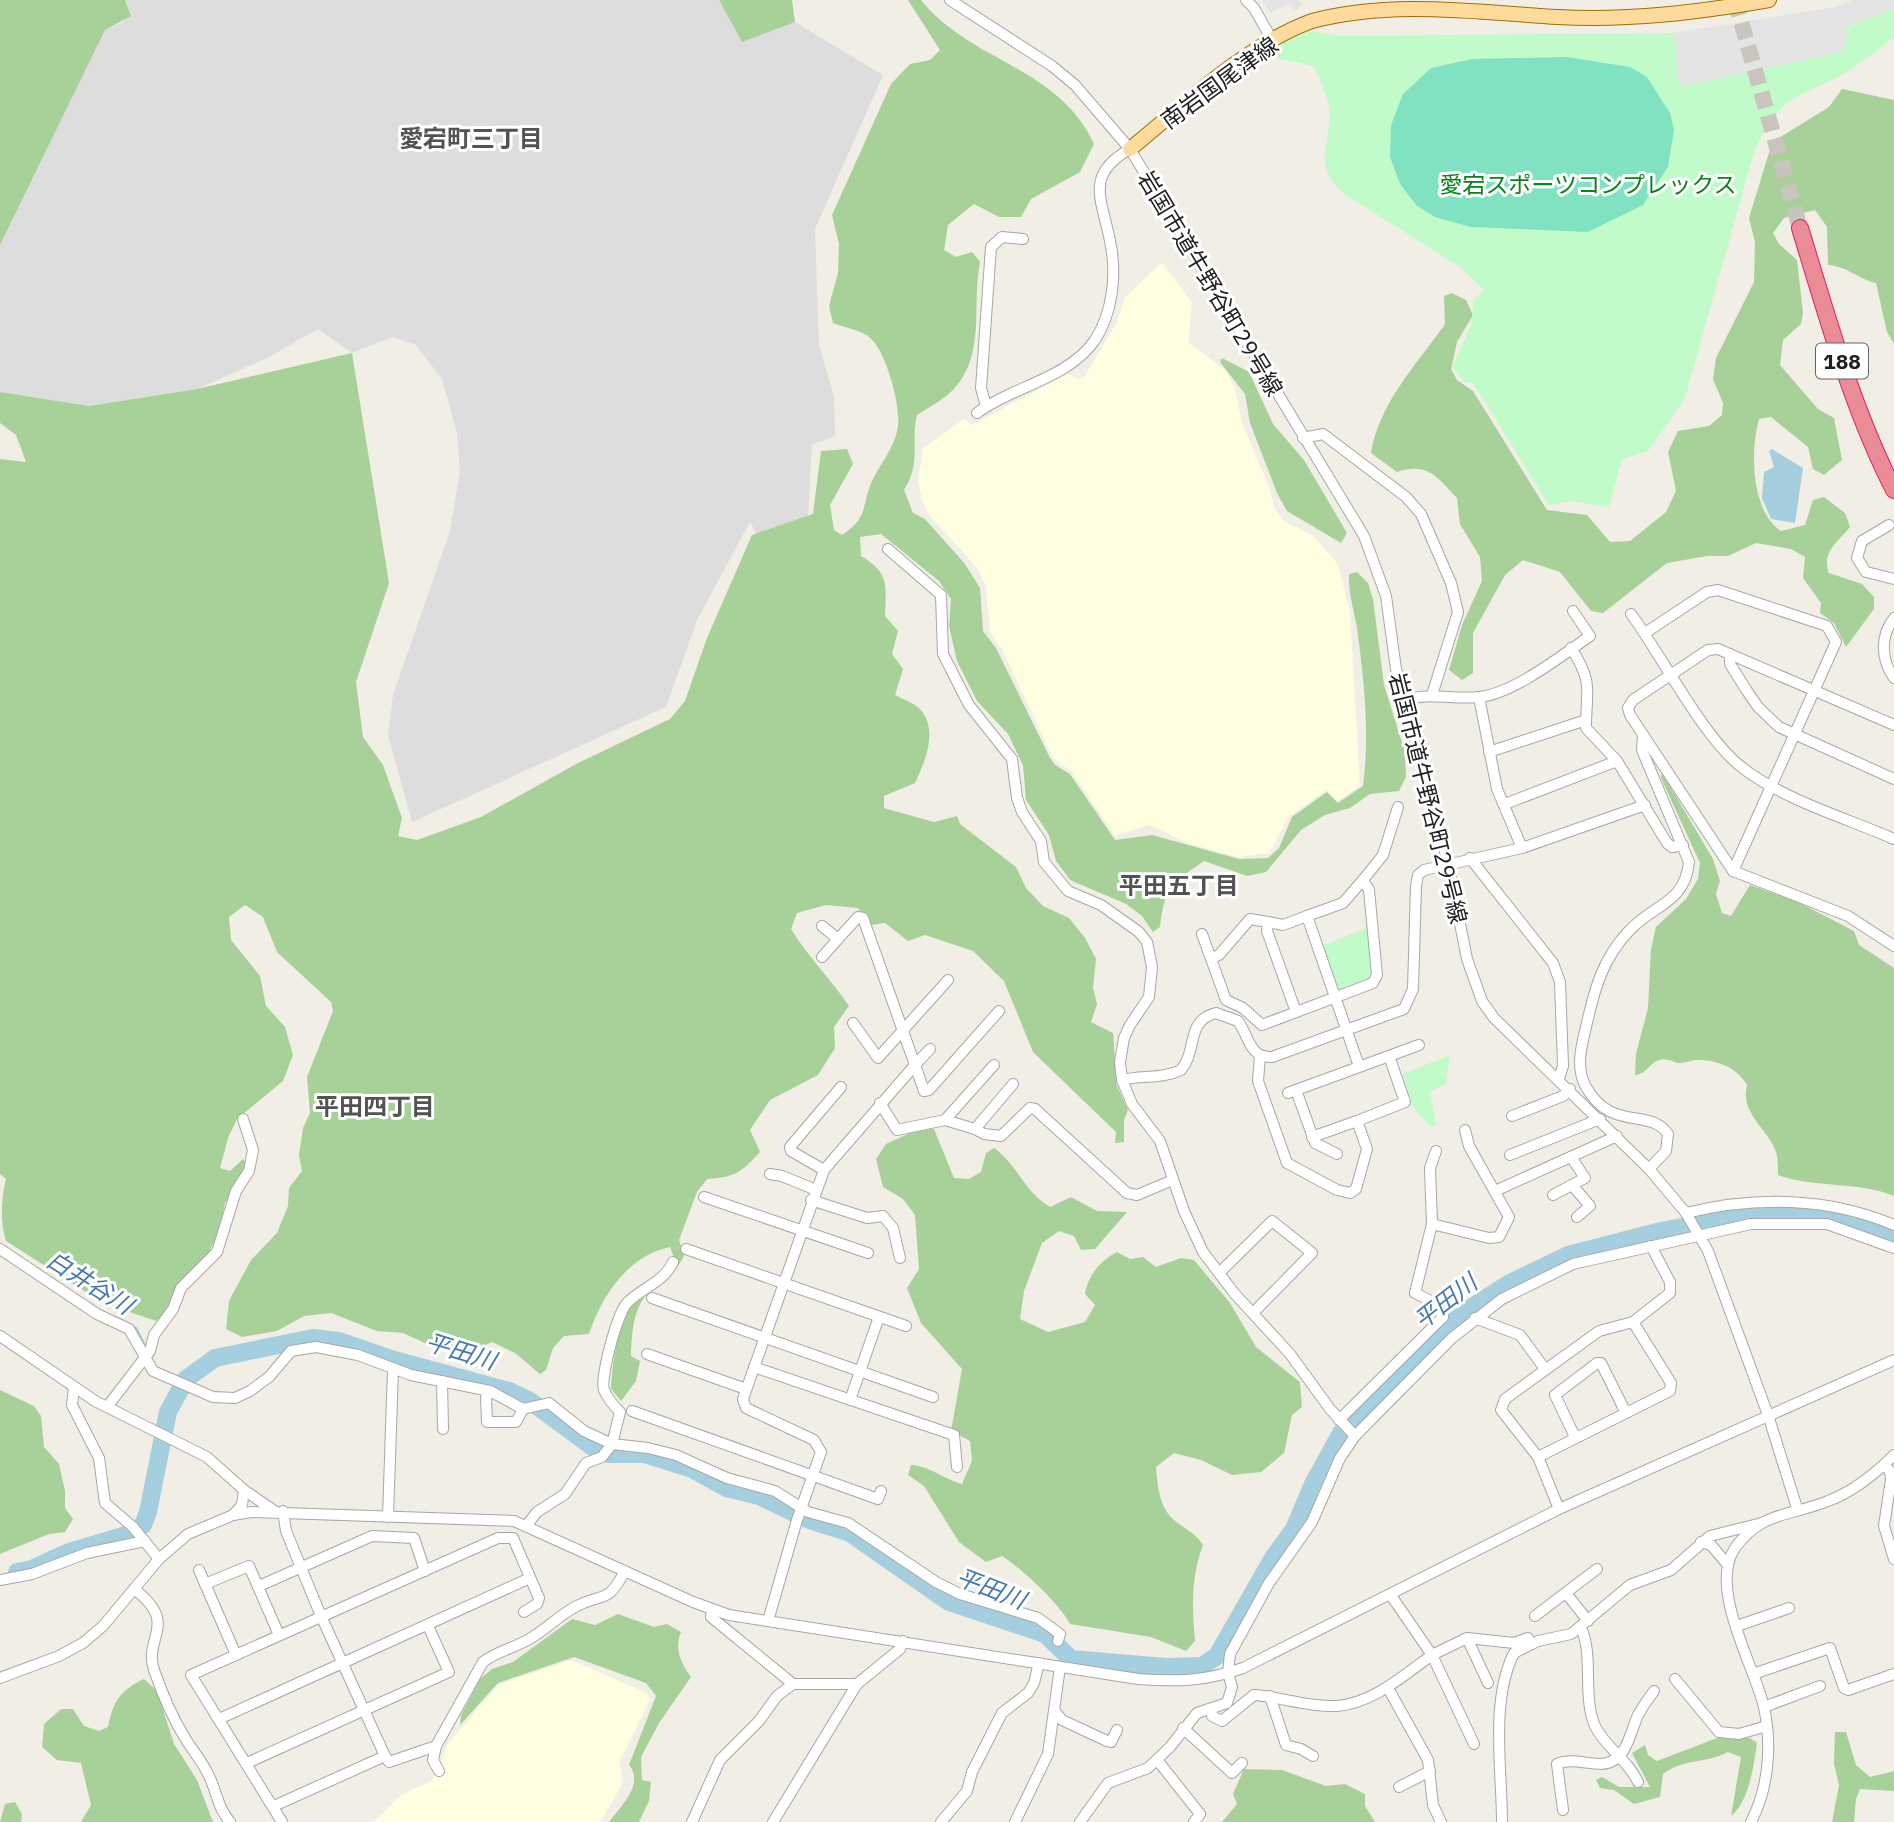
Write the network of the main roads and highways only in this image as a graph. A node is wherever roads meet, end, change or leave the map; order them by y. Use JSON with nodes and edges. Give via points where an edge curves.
{"nodes":[{"id":1,"x":1769,"y":0,"type":"edge"},
{"id":2,"x":1130,"y":149,"type":"road end"},
{"id":3,"x":1800,"y":228,"type":"tunnel mouth"},
{"id":4,"x":1894,"y":490,"type":"edge"}],
"edges":[{"from":1,"to":2,"type":"main road","name":"南岩国尾津線","via":[[1674,14],[1561,17],[1409,3],[1375,5],[1310,22],[1272,40]]},
{"from":3,"to":4,"type":"highway","number":"188","via":[[1841,358]]}]}
